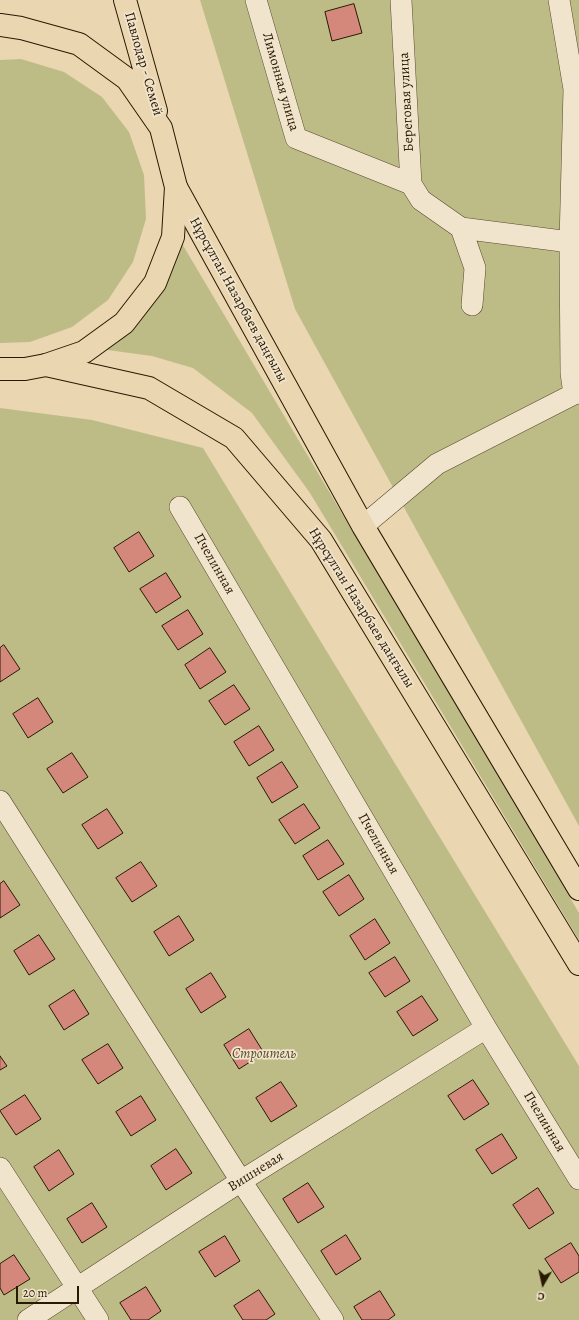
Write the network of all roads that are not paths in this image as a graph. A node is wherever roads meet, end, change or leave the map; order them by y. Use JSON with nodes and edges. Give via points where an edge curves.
{"nodes":[{"id":1,"x":125,"y":0,"type":"edge"},
{"id":2,"x":256,"y":0,"type":"edge"},
{"id":3,"x":401,"y":0,"type":"edge"},
{"id":4,"x":559,"y":0,"type":"edge"},
{"id":5,"x":0,"y":25,"type":"edge"},
{"id":6,"x":161,"y":128,"type":"junction"},
{"id":7,"x":176,"y":187,"type":"junction"},
{"id":8,"x":416,"y":192,"type":"junction"},
{"id":9,"x":461,"y":228,"type":"junction"},
{"id":10,"x":570,"y":242,"type":"junction"},
{"id":11,"x":472,"y":306,"type":"dead end"},
{"id":12,"x":46,"y":366,"type":"junction"},
{"id":13,"x":0,"y":369,"type":"edge"},
{"id":14,"x":577,"y":394,"type":"edge"},
{"id":15,"x":180,"y":507,"type":"dead end"},
{"id":16,"x":363,"y":526,"type":"junction"},
{"id":17,"x":0,"y":801,"type":"edge"},
{"id":18,"x":579,"y":889,"type":"edge"},
{"id":19,"x":579,"y":964,"type":"edge"},
{"id":20,"x":486,"y":1028,"type":"junction"},
{"id":21,"x":0,"y":1168,"type":"edge"},
{"id":22,"x":579,"y":1179,"type":"edge"},
{"id":23,"x":241,"y":1181,"type":"junction"},
{"id":24,"x":78,"y":1288,"type":"junction"},
{"id":25,"x":28,"y":1320,"type":"edge"},
{"id":26,"x":98,"y":1320,"type":"edge"},
{"id":27,"x":333,"y":1320,"type":"edge"}],
"edges":[{"from":1,"to":6,"type":"main road","name":"Павлодар - Семей"},
{"from":2,"to":8,"type":"street","name":"Лимонная улица","via":[[296,138]]},
{"from":3,"to":8,"type":"street","name":"Береговая улица"},
{"from":4,"to":10,"type":"street","via":[[574,89]]},
{"from":5,"to":6,"type":"main road","via":[[79,44],[127,79]]},
{"from":6,"to":7,"type":"main road","name":"Павлодар - Семей"},
{"from":7,"to":12,"type":"main road","via":[[173,237],[155,284],[124,323],[84,352]]},
{"from":7,"to":16,"type":"main road","name":"Нұрсұлтан Назарбаев даңғылы"},
{"from":8,"to":9,"type":"street"},
{"from":9,"to":10,"type":"street"},
{"from":9,"to":11,"type":"street","via":[[475,268]]},
{"from":10,"to":14,"type":"street","via":[[571,373]]},
{"from":12,"to":13,"type":"main road"},
{"from":12,"to":19,"type":"main road","name":"Нұрсұлтан Назарбаев даңғылы","via":[[149,388],[234,438],[321,540]]},
{"from":14,"to":16,"type":"street","via":[[438,464]]},
{"from":15,"to":20,"type":"street","name":"Пчелинная"},
{"from":16,"to":18,"type":"main road","name":"Нұрсұлтан Назарбаев даңғылы"},
{"from":17,"to":23,"type":"street"},
{"from":20,"to":22,"type":"street","name":"Пчелинная"},
{"from":20,"to":23,"type":"street","name":"Вишневая"},
{"from":21,"to":24,"type":"street"},
{"from":23,"to":24,"type":"street","name":"Вишневая"},
{"from":23,"to":27,"type":"street"},
{"from":24,"to":25,"type":"street","name":"Вишневая"},
{"from":24,"to":26,"type":"street"}]}
